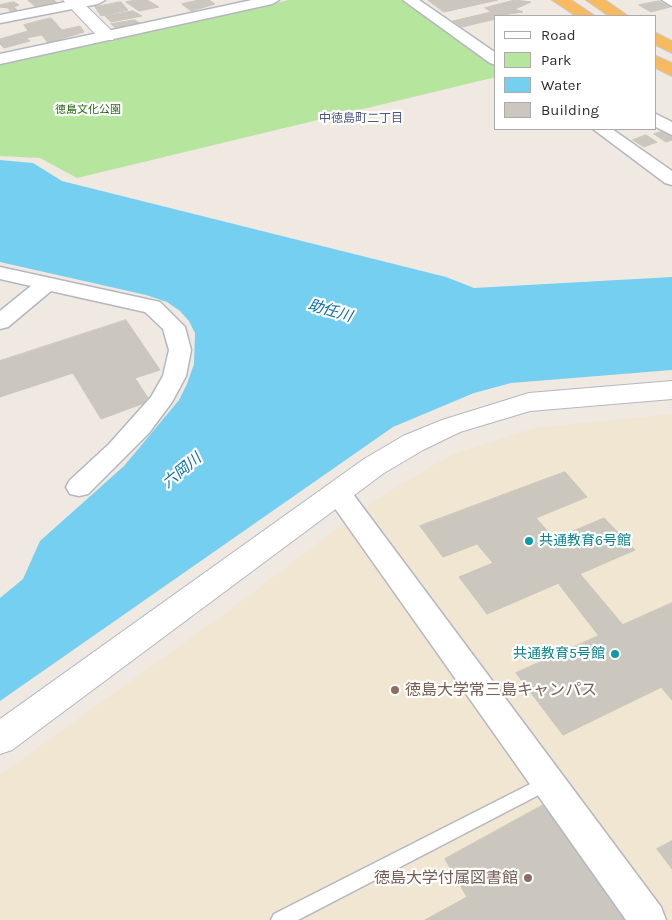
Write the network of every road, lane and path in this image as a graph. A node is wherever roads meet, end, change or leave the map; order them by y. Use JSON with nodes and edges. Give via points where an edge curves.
{"nodes":[{"id":1,"x":98,"y":0,"type":"edge"},
{"id":2,"x":272,"y":0,"type":"edge"},
{"id":3,"x":410,"y":0,"type":"edge"},
{"id":4,"x":560,"y":0,"type":"edge"},
{"id":5,"x":594,"y":0,"type":"edge"},
{"id":6,"x":73,"y":2,"type":"edge"},
{"id":7,"x":584,"y":15,"type":"edge"},
{"id":8,"x":618,"y":15,"type":"edge"},
{"id":9,"x":0,"y":19,"type":"edge"},
{"id":10,"x":107,"y":36,"type":"junction"},
{"id":11,"x":657,"y":39,"type":"edge"},
{"id":12,"x":488,"y":48,"type":"edge"},
{"id":13,"x":672,"y":48,"type":"edge"},
{"id":14,"x":0,"y":59,"type":"edge"},
{"id":15,"x":657,"y":62,"type":"edge"},
{"id":16,"x":672,"y":72,"type":"edge"},
{"id":17,"x":626,"y":130,"type":"edge"},
{"id":18,"x":606,"y":132,"type":"edge"},
{"id":19,"x":672,"y":179,"type":"edge"},
{"id":20,"x":0,"y":273,"type":"edge"},
{"id":21,"x":48,"y":284,"type":"junction"},
{"id":22,"x":0,"y":322,"type":"edge"},
{"id":23,"x":672,"y":390,"type":"edge"},
{"id":24,"x":79,"y":487,"type":"dead end"},
{"id":25,"x":338,"y":493,"type":"junction"},
{"id":26,"x":0,"y":739,"type":"edge"},
{"id":27,"x":548,"y":782,"type":"junction"},
{"id":28,"x":280,"y":920,"type":"edge"},
{"id":29,"x":648,"y":920,"type":"edge"}],
"edges":[{"from":1,"to":6,"type":"street"},
{"from":2,"to":10,"type":"street"},
{"from":3,"to":12,"type":"street"},
{"from":4,"to":7,"type":"highway"},
{"from":5,"to":8,"type":"highway"},
{"from":6,"to":9,"type":"street"},
{"from":6,"to":10,"type":"street"},
{"from":10,"to":14,"type":"street"},
{"from":11,"to":13,"type":"highway"},
{"from":15,"to":16,"type":"highway"},
{"from":17,"to":18,"type":"street"},
{"from":18,"to":19,"type":"street"},
{"from":20,"to":21,"type":"street"},
{"from":21,"to":22,"type":"street"},
{"from":21,"to":24,"type":"street","via":[[152,307],[172,323],[180,343],[176,371],[161,402],[122,447]]},
{"from":23,"to":25,"type":"street","via":[[529,402],[491,413],[414,443],[374,466]]},
{"from":25,"to":26,"type":"street"},
{"from":25,"to":27,"type":"street"},
{"from":27,"to":28,"type":"lane"},
{"from":27,"to":29,"type":"street"}]}
